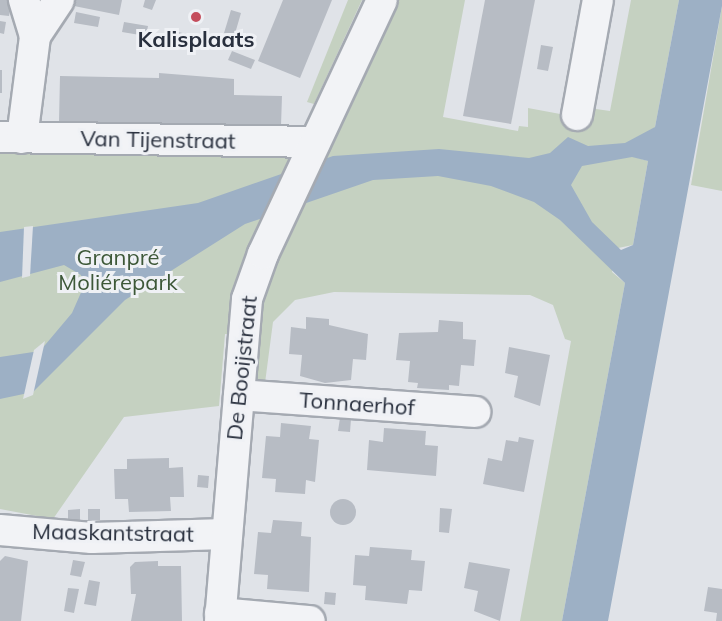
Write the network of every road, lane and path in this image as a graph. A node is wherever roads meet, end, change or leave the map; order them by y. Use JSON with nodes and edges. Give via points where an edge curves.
{"nodes":[{"id":1,"x":24,"y":0,"type":"edge"},
{"id":2,"x":59,"y":0,"type":"edge"},
{"id":3,"x":382,"y":0,"type":"edge"},
{"id":4,"x":598,"y":0,"type":"edge"},
{"id":5,"x":35,"y":36,"type":"junction"},
{"id":6,"x":577,"y":115,"type":"dead end"},
{"id":7,"x":11,"y":137,"type":"edge"},
{"id":8,"x":310,"y":153,"type":"junction"},
{"id":9,"x":239,"y":395,"type":"junction"},
{"id":10,"x":475,"y":412,"type":"dead end"},
{"id":11,"x":0,"y":530,"type":"edge"},
{"id":12,"x":226,"y":534,"type":"junction"},
{"id":13,"x":220,"y":617,"type":"edge"},
{"id":14,"x":310,"y":621,"type":"edge"}],
"edges":[{"from":1,"to":5,"type":"street"},
{"from":2,"to":5,"type":"street"},
{"from":3,"to":8,"type":"street","name":"De Booijstraat"},
{"from":4,"to":6,"type":"street"},
{"from":5,"to":7,"type":"street"},
{"from":7,"to":8,"type":"street","name":"Van Tijenstraat"},
{"from":8,"to":9,"type":"street","name":"De Booijstraat","via":[[247,299]]},
{"from":9,"to":10,"type":"street","name":"Tonnaerhof"},
{"from":9,"to":12,"type":"street","name":"De Booijstraat"},
{"from":11,"to":12,"type":"street","name":"Maaskantstraat","via":[[92,538]]},
{"from":12,"to":13,"type":"street","name":"De Booijstraat"},
{"from":13,"to":14,"type":"street"}]}
